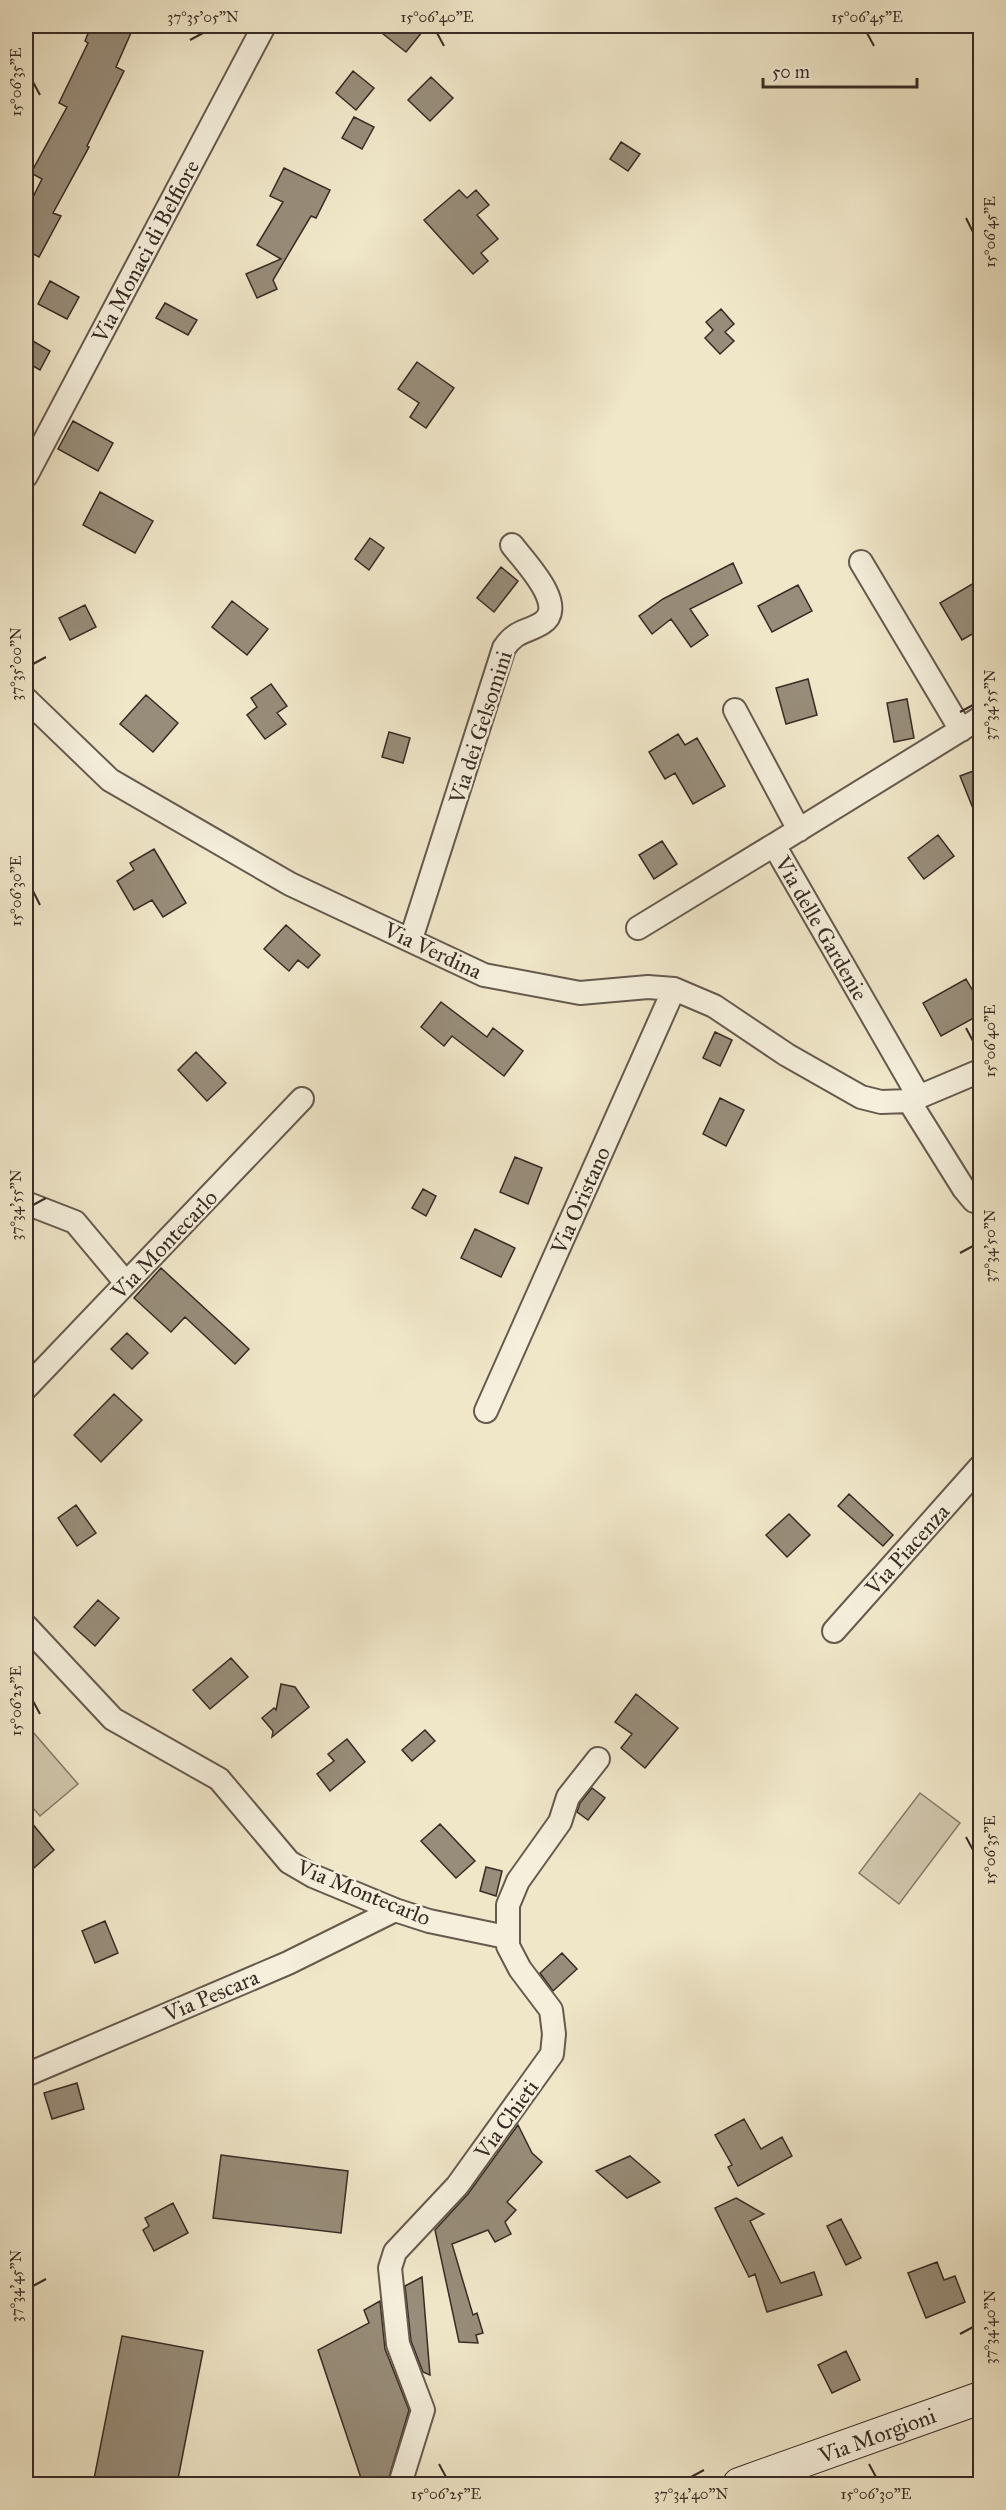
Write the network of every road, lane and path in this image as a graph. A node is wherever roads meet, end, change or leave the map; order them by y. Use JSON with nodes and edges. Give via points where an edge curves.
{"nodes":[{"id":1,"x":264,"y":26,"type":"edge"},
{"id":2,"x":26,"y":476,"type":"edge"},
{"id":3,"x":512,"y":545,"type":"dead end"},
{"id":4,"x":861,"y":562,"type":"dead end"},
{"id":5,"x":26,"y":699,"type":"edge"},
{"id":6,"x":735,"y":710,"type":"dead end"},
{"id":7,"x":981,"y":718,"type":"edge"},
{"id":8,"x":961,"y":730,"type":"junction"},
{"id":9,"x":799,"y":830,"type":"junction"},
{"id":10,"x":774,"y":845,"type":"junction"},
{"id":11,"x":638,"y":928,"type":"dead end"},
{"id":12,"x":411,"y":939,"type":"junction"},
{"id":13,"x":674,"y":989,"type":"junction"},
{"id":14,"x":981,"y":1071,"type":"edge"},
{"id":15,"x":302,"y":1099,"type":"dead end"},
{"id":16,"x":914,"y":1099,"type":"junction"},
{"id":17,"x":981,"y":1202,"type":"edge"},
{"id":18,"x":26,"y":1203,"type":"edge"},
{"id":19,"x":126,"y":1283,"type":"junction"},
{"id":20,"x":26,"y":1388,"type":"edge"},
{"id":21,"x":486,"y":1411,"type":"dead end"},
{"id":22,"x":981,"y":1467,"type":"edge"},
{"id":23,"x":26,"y":1626,"type":"edge"},
{"id":24,"x":834,"y":1630,"type":"dead end"},
{"id":25,"x":598,"y":1759,"type":"dead end"},
{"id":26,"x":394,"y":1910,"type":"junction"},
{"id":27,"x":506,"y":1937,"type":"junction"},
{"id":28,"x":26,"y":2075,"type":"edge"},
{"id":29,"x":981,"y":2398,"type":"edge"},
{"id":30,"x":400,"y":2484,"type":"edge"},
{"id":31,"x":739,"y":2484,"type":"edge"}],
"edges":[{"from":1,"to":2,"type":"street","name":"Via Monaci di Belfiore"},
{"from":3,"to":12,"type":"street","name":"Via dei Gelsomini","via":[[548,592],[548,617],[543,623],[521,631],[504,648]]},
{"from":4,"to":8,"type":"street"},
{"from":5,"to":12,"type":"street","name":"Via Verdina","via":[[110,780],[290,884]]},
{"from":6,"to":9,"type":"street"},
{"from":7,"to":8,"type":"street","name":"Via delle Gardenie"},
{"from":8,"to":9,"type":"street","name":"Via delle Gardenie"},
{"from":9,"to":10,"type":"street","name":"Via delle Gardenie"},
{"from":10,"to":11,"type":"street"},
{"from":10,"to":16,"type":"street","name":"Via delle Gardenie"},
{"from":12,"to":13,"type":"street","name":"Via Verdina","via":[[484,975],[535,986],[580,993],[648,987]]},
{"from":13,"to":16,"type":"street","name":"Via Verdina","via":[[714,1006],[861,1097],[881,1102]]},
{"from":13,"to":21,"type":"street","name":"Via Oristano"},
{"from":14,"to":16,"type":"street","name":"Via Verdina"},
{"from":15,"to":19,"type":"street","name":"Via Montecarlo"},
{"from":16,"to":17,"type":"street","name":"Via delle Gardenie","via":[[964,1189],[974,1201]]},
{"from":18,"to":19,"type":"street","via":[[75,1222]]},
{"from":19,"to":20,"type":"street","name":"Via Montecarlo"},
{"from":22,"to":24,"type":"street","name":"Via Piacenza"},
{"from":23,"to":26,"type":"street","name":"Via Montecarlo","via":[[113,1719],[219,1779],[288,1862]]},
{"from":25,"to":27,"type":"street","name":"Via Chieti","via":[[568,1797],[554,1832],[518,1881],[508,1905]]},
{"from":26,"to":27,"type":"street","name":"Via Montecarlo"},
{"from":26,"to":28,"type":"street","name":"Via Pescara","via":[[288,1963]]},
{"from":27,"to":30,"type":"street","name":"Via Chieti","via":[[520,1969],[551,2010],[552,2054],[457,2186],[395,2252],[390,2268],[398,2344],[423,2410]]},
{"from":29,"to":31,"type":"main road","name":"Via Morgioni"}]}
